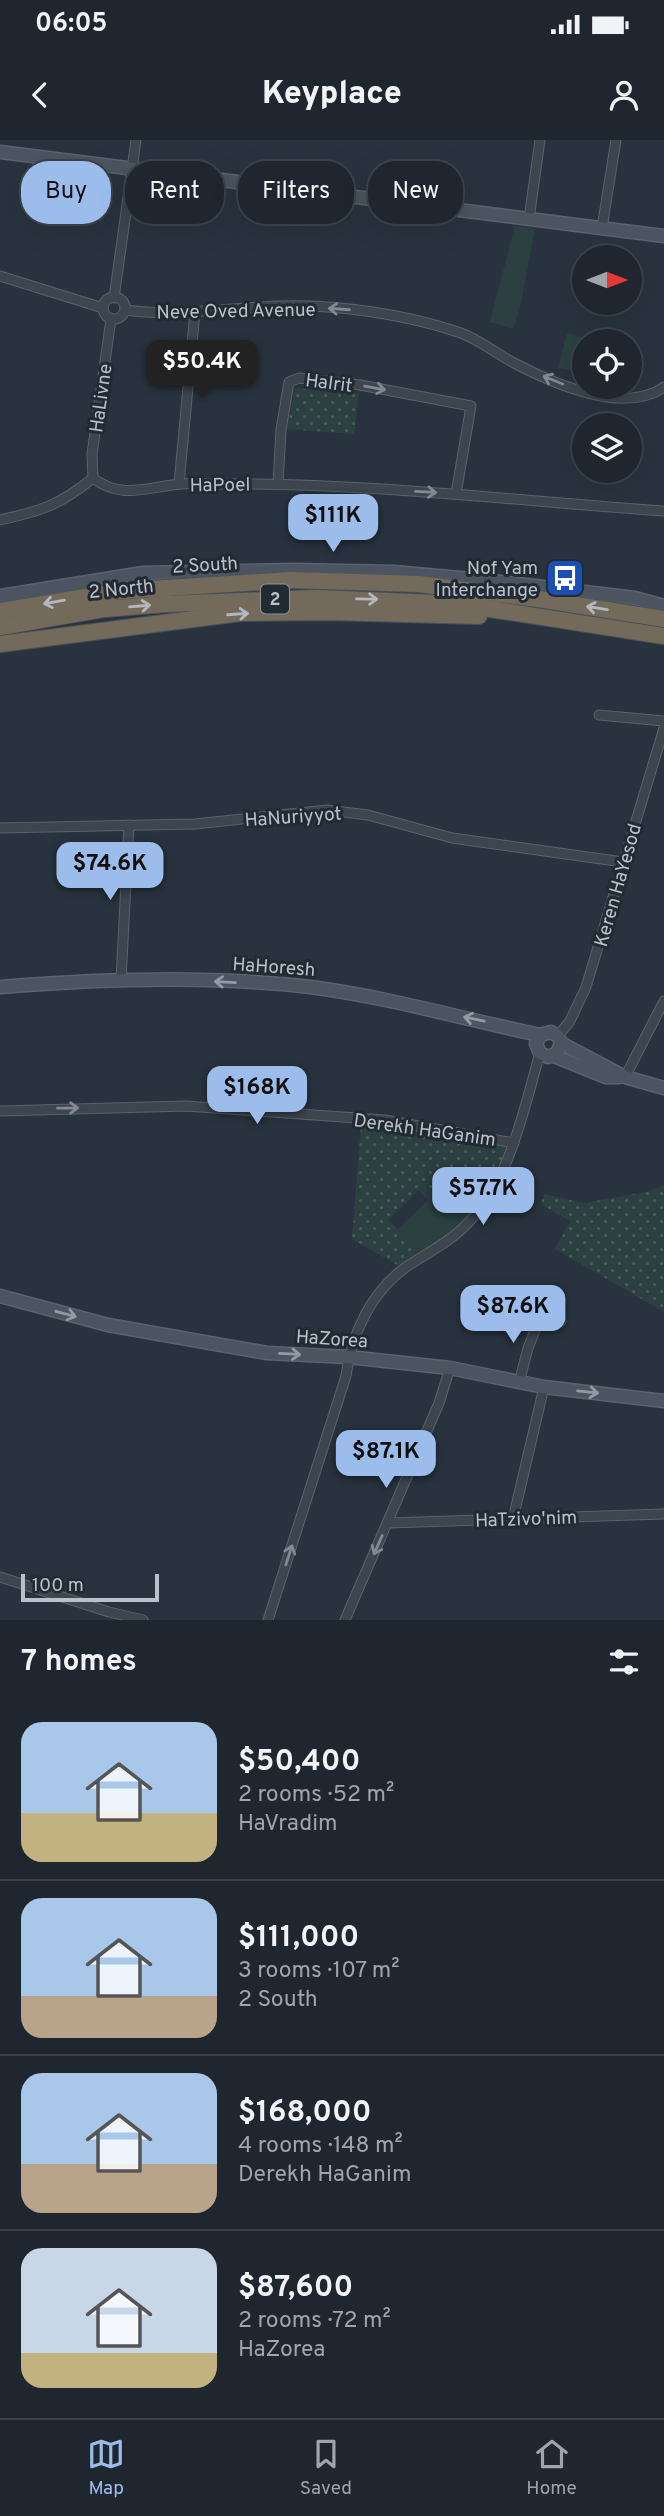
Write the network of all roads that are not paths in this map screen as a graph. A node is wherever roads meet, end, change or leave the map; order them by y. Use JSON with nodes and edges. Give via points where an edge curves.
{"nodes":[{"id":1,"x":136,"y":140,"type":"edge"},
{"id":2,"x":540,"y":140,"type":"edge"},
{"id":3,"x":616,"y":140,"type":"edge"},
{"id":4,"x":0,"y":152,"type":"edge"},
{"id":5,"x":133,"y":161,"type":"edge"},
{"id":6,"x":125,"y":166,"type":"edge"},
{"id":7,"x":224,"y":179,"type":"edge"},
{"id":8,"x":125,"y":218,"type":"edge"},
{"id":9,"x":528,"y":219,"type":"junction"},
{"id":10,"x":602,"y":228,"type":"junction"},
{"id":11,"x":664,"y":236,"type":"edge"},
{"id":12,"x":0,"y":276,"type":"edge"},
{"id":13,"x":114,"y":298,"type":"junction"},
{"id":14,"x":103,"y":308,"type":"junction"},
{"id":15,"x":125,"y":310,"type":"junction"},
{"id":16,"x":195,"y":312,"type":"junction"},
{"id":17,"x":111,"y":319,"type":"junction"},
{"id":18,"x":664,"y":387,"type":"edge"},
{"id":19,"x":93,"y":478,"type":"junction"},
{"id":20,"x":179,"y":484,"type":"junction"},
{"id":21,"x":278,"y":484,"type":"junction"},
{"id":22,"x":456,"y":494,"type":"junction"},
{"id":23,"x":664,"y":511,"type":"edge"},
{"id":24,"x":0,"y":520,"type":"edge"},
{"id":25,"x":0,"y":596,"type":"edge"},
{"id":26,"x":664,"y":606,"type":"edge"},
{"id":27,"x":0,"y":611,"type":"edge"},
{"id":28,"x":551,"y":618,"type":"junction"},
{"id":29,"x":664,"y":619,"type":"edge"},
{"id":30,"x":0,"y":627,"type":"edge"},
{"id":31,"x":664,"y":636,"type":"edge"},
{"id":32,"x":0,"y":643,"type":"edge"},
{"id":33,"x":599,"y":715,"type":"dead end"},
{"id":34,"x":664,"y":721,"type":"edge"},
{"id":35,"x":664,"y":727,"type":"edge"},
{"id":36,"x":129,"y":825,"type":"junction"},
{"id":37,"x":0,"y":828,"type":"edge"},
{"id":38,"x":623,"y":862,"type":"junction"},
{"id":39,"x":121,"y":980,"type":"junction"},
{"id":40,"x":0,"y":987,"type":"edge"},
{"id":41,"x":664,"y":1001,"type":"edge"},
{"id":42,"x":540,"y":1035,"type":"junction"},
{"id":43,"x":559,"y":1040,"type":"junction"},
{"id":44,"x":540,"y":1053,"type":"junction"},
{"id":45,"x":554,"y":1056,"type":"junction"},
{"id":46,"x":625,"y":1077,"type":"junction"},
{"id":47,"x":664,"y":1088,"type":"edge"},
{"id":48,"x":0,"y":1111,"type":"edge"},
{"id":49,"x":514,"y":1143,"type":"junction"},
{"id":50,"x":0,"y":1296,"type":"edge"},
{"id":51,"x":561,"y":1321,"type":"dead end"},
{"id":52,"x":348,"y":1357,"type":"junction"},
{"id":53,"x":450,"y":1368,"type":"junction"},
{"id":54,"x":519,"y":1383,"type":"junction"},
{"id":55,"x":544,"y":1387,"type":"junction"},
{"id":56,"x":664,"y":1401,"type":"edge"},
{"id":57,"x":664,"y":1514,"type":"edge"},
{"id":58,"x":513,"y":1518,"type":"junction"},
{"id":59,"x":388,"y":1523,"type":"junction"},
{"id":60,"x":0,"y":1577,"type":"edge"},
{"id":61,"x":143,"y":1620,"type":"edge"},
{"id":62,"x":268,"y":1620,"type":"edge"},
{"id":63,"x":345,"y":1620,"type":"edge"}],
"edges":[{"from":1,"to":5,"type":"street"},
{"from":2,"to":9,"type":"street"},
{"from":3,"to":10,"type":"street"},
{"from":4,"to":6,"type":"street"},
{"from":7,"to":9,"type":"street"},
{"from":8,"to":13,"type":"street"},
{"from":9,"to":10,"type":"street"},
{"from":10,"to":11,"type":"street"},
{"from":12,"to":14,"type":"street"},
{"from":13,"to":14,"type":"street"},
{"from":13,"to":15,"type":"street","via":[[122,301]]},
{"from":14,"to":17,"type":"street"},
{"from":15,"to":16,"type":"street","name":"Neve Oved Avenue"},
{"from":15,"to":17,"type":"street"},
{"from":18,"to":16,"type":"street","name":"Neve Oved Avenue","one_way":true,"via":[[655,393],[609,399],[517,365],[463,334],[368,312],[295,306]]},
{"from":16,"to":20,"type":"street"},
{"from":17,"to":19,"type":"street","name":"HaLivne","via":[[92,454]]},
{"from":19,"to":20,"type":"street","name":"HaPoel","via":[[105,487],[121,490]]},
{"from":19,"to":24,"type":"street","via":[[69,498]]},
{"from":20,"to":21,"type":"street","name":"HaPoel"},
{"from":21,"to":22,"type":"street","name":"HaPoel","one_way":true},
{"from":21,"to":22,"type":"street","name":"HaIrit","one_way":true,"via":[[281,430],[289,382],[294,378],[471,406]]},
{"from":22,"to":23,"type":"street","name":"HaPoel"},
{"from":25,"to":26,"type":"street","via":[[143,573],[332,571],[493,581],[635,598]]},
{"from":29,"to":27,"type":"highway","name":"2 South","number":"2","one_way":true,"via":[[419,584],[290,580],[121,591]]},
{"from":30,"to":28,"type":"highway","name":"2 North","number":"2","one_way":true,"via":[[116,608],[317,598],[457,604]]},
{"from":28,"to":31,"type":"highway","name":"2 North","number":"2"},
{"from":32,"to":28,"type":"highway","one_way":true,"via":[[240,613]]},
{"from":33,"to":34,"type":"street"},
{"from":35,"to":38,"type":"street","name":"Keren HaYesod"},
{"from":36,"to":37,"type":"street","name":"HaNuriyyot"},
{"from":36,"to":38,"type":"street","name":"HaNuriyyot","via":[[221,822],[327,810],[368,815],[452,838]]},
{"from":36,"to":39,"type":"street"},
{"from":38,"to":43,"type":"street","name":"Keren HaYesod","via":[[586,987]]},
{"from":39,"to":40,"type":"street","name":"HaHoresh"},
{"from":42,"to":39,"type":"street","name":"HaHoresh","one_way":true,"via":[[309,987]]},
{"from":41,"to":46,"type":"street"},
{"from":42,"to":43,"type":"street","via":[[551,1032]]},
{"from":42,"to":44,"type":"street","via":[[536,1044]]},
{"from":43,"to":45,"type":"street"},
{"from":43,"to":46,"type":"street"},
{"from":44,"to":45,"type":"street"},
{"from":44,"to":49,"type":"street"},
{"from":45,"to":46,"type":"street","via":[[606,1077]]},
{"from":46,"to":47,"type":"street"},
{"from":48,"to":49,"type":"street","name":"Derekh HaGanim","one_way":true,"via":[[186,1106],[384,1120]]},
{"from":49,"to":52,"type":"street","via":[[500,1178],[467,1224],[382,1289],[363,1317]]},
{"from":50,"to":52,"type":"street","name":"HaZorea","one_way":true,"via":[[108,1325],[267,1353]]},
{"from":51,"to":54,"type":"street","via":[[535,1317]]},
{"from":52,"to":53,"type":"street","name":"HaZorea"},
{"from":62,"to":52,"type":"street","one_way":true,"via":[[346,1376]]},
{"from":53,"to":54,"type":"street","name":"HaZorea"},
{"from":53,"to":59,"type":"street"},
{"from":54,"to":55,"type":"street","name":"HaZorea"},
{"from":55,"to":56,"type":"street","name":"HaZorea","one_way":true},
{"from":55,"to":58,"type":"street"},
{"from":57,"to":58,"type":"street","name":"HaTzivo'nim"},
{"from":58,"to":59,"type":"street","name":"HaTzivo'nim"},
{"from":59,"to":63,"type":"street","one_way":true},
{"from":60,"to":61,"type":"street"}]}
